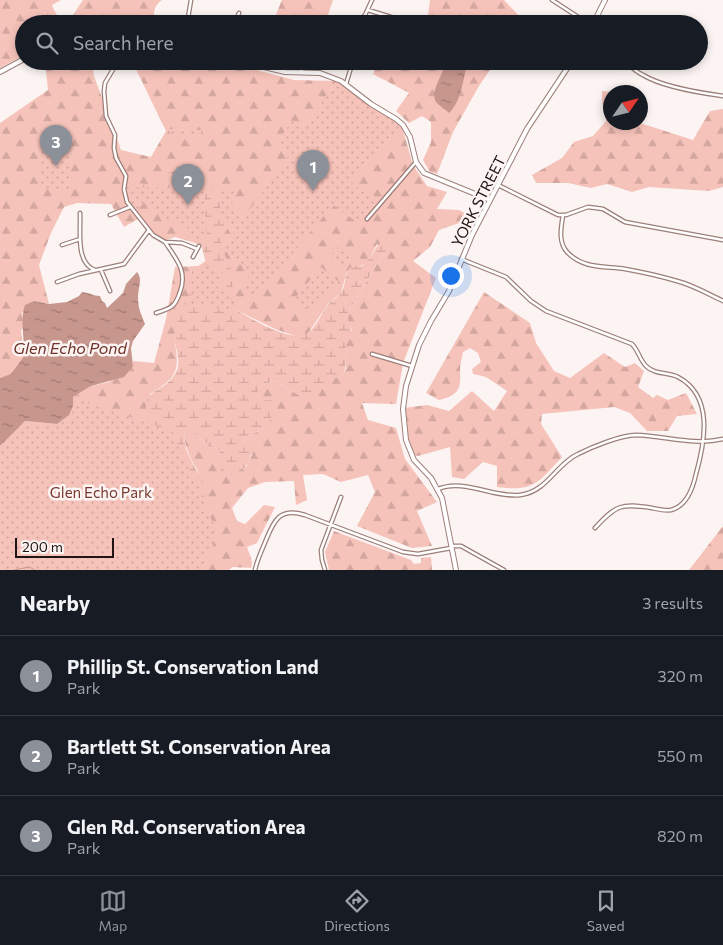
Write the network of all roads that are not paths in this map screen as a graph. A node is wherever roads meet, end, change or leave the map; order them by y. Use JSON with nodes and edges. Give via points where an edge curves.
{"nodes":[{"id":1,"x":191,"y":0,"type":"edge"},
{"id":2,"x":372,"y":0,"type":"edge"},
{"id":3,"x":552,"y":0,"type":"edge"},
{"id":4,"x":605,"y":0,"type":"edge"},
{"id":5,"x":368,"y":10,"type":"junction"},
{"id":6,"x":188,"y":15,"type":"edge"},
{"id":7,"x":365,"y":15,"type":"edge"},
{"id":8,"x":384,"y":15,"type":"edge"},
{"id":9,"x":576,"y":15,"type":"edge"},
{"id":10,"x":596,"y":15,"type":"edge"},
{"id":11,"x":15,"y":64,"type":"edge"},
{"id":12,"x":113,"y":70,"type":"edge"},
{"id":13,"x":274,"y":70,"type":"edge"},
{"id":14,"x":350,"y":70,"type":"edge"},
{"id":15,"x":566,"y":70,"type":"edge"},
{"id":16,"x":636,"y":70,"type":"edge"},
{"id":17,"x":0,"y":72,"type":"edge"},
{"id":18,"x":301,"y":72,"type":"joint"},
{"id":19,"x":346,"y":84,"type":"junction"},
{"id":20,"x":723,"y":96,"type":"edge"},
{"id":21,"x":416,"y":162,"type":"junction"},
{"id":22,"x":498,"y":185,"type":"junction"},
{"id":23,"x":490,"y":200,"type":"junction"},
{"id":24,"x":130,"y":207,"type":"junction"},
{"id":25,"x":80,"y":213,"type":"dead end"},
{"id":26,"x":110,"y":214,"type":"dead end"},
{"id":27,"x":562,"y":215,"type":"junction"},
{"id":28,"x":367,"y":219,"type":"dead end"},
{"id":29,"x":149,"y":230,"type":"junction"},
{"id":30,"x":80,"y":239,"type":"junction"},
{"id":31,"x":723,"y":240,"type":"edge"},
{"id":32,"x":165,"y":242,"type":"junction"},
{"id":33,"x":62,"y":245,"type":"dead end"},
{"id":34,"x":193,"y":256,"type":"dead end"},
{"id":35,"x":461,"y":259,"type":"junction"},
{"id":36,"x":100,"y":270,"type":"junction"},
{"id":37,"x":96,"y":271,"type":"junction"},
{"id":38,"x":57,"y":282,"type":"dead end"},
{"id":39,"x":110,"y":291,"type":"dead end"},
{"id":40,"x":723,"y":301,"type":"edge"},
{"id":41,"x":156,"y":313,"type":"dead end"},
{"id":42,"x":372,"y":354,"type":"dead end"},
{"id":43,"x":412,"y":366,"type":"junction"},
{"id":44,"x":723,"y":440,"type":"edge"},
{"id":45,"x":704,"y":443,"type":"junction"},
{"id":46,"x":438,"y":489,"type":"junction"},
{"id":47,"x":342,"y":497,"type":"dead end"},
{"id":48,"x":330,"y":526,"type":"junction"},
{"id":49,"x":595,"y":528,"type":"dead end"},
{"id":50,"x":452,"y":547,"type":"junction"},
{"id":51,"x":255,"y":570,"type":"edge"},
{"id":52,"x":325,"y":570,"type":"edge"},
{"id":53,"x":456,"y":570,"type":"edge"},
{"id":54,"x":504,"y":570,"type":"edge"}],
"edges":[{"from":1,"to":6,"type":"street"},
{"from":2,"to":5,"type":"street"},
{"from":3,"to":9,"type":"street"},
{"from":4,"to":10,"type":"street"},
{"from":5,"to":7,"type":"street"},
{"from":5,"to":8,"type":"street"},
{"from":11,"to":17,"type":"street"},
{"from":12,"to":24,"type":"street","via":[[105,83],[106,110],[115,135],[116,158],[126,176],[125,196]]},
{"from":13,"to":18,"type":"street"},
{"from":14,"to":19,"type":"street"},
{"from":15,"to":22,"type":"street","name":"YORK STREET","via":[[527,130]]},
{"from":16,"to":20,"type":"street","via":[[650,79]]},
{"from":18,"to":19,"type":"street","via":[[325,74]]},
{"from":19,"to":21,"type":"street","via":[[403,125],[410,137]]},
{"from":21,"to":23,"type":"street","via":[[427,176]]},
{"from":21,"to":28,"type":"street"},
{"from":22,"to":23,"type":"street","name":"YORK STREET"},
{"from":22,"to":27,"type":"street"},
{"from":23,"to":35,"type":"street","name":"YORK STREET"},
{"from":24,"to":26,"type":"street"},
{"from":24,"to":29,"type":"street"},
{"from":25,"to":30,"type":"street"},
{"from":27,"to":31,"type":"street","via":[[588,207],[603,209],[625,222]]},
{"from":27,"to":40,"type":"street","via":[[563,247],[577,260],[678,281]]},
{"from":29,"to":32,"type":"street"},
{"from":29,"to":36,"type":"street","via":[[124,264]]},
{"from":30,"to":33,"type":"street"},
{"from":30,"to":37,"type":"street","via":[[85,264]]},
{"from":32,"to":34,"type":"street","via":[[198,247]]},
{"from":32,"to":41,"type":"street","via":[[182,270],[184,281],[175,305]]},
{"from":35,"to":43,"type":"street","name":"YORK STREET"},
{"from":35,"to":45,"type":"street","via":[[506,277],[546,311],[632,344],[645,366],[686,382],[699,398],[703,411]]},
{"from":36,"to":37,"type":"street"},
{"from":36,"to":39,"type":"street"},
{"from":37,"to":38,"type":"street"},
{"from":42,"to":43,"type":"street"},
{"from":43,"to":46,"type":"street","name":"YORK STREET","via":[[404,403],[406,440],[414,460]]},
{"from":44,"to":45,"type":"street"},
{"from":45,"to":46,"type":"street","via":[[634,435],[623,437],[573,457],[540,487],[521,495],[449,485]]},
{"from":45,"to":49,"type":"street","via":[[692,490],[679,505],[671,510],[623,506],[606,516]]},
{"from":46,"to":50,"type":"street","name":"YORK STREET"},
{"from":47,"to":48,"type":"street"},
{"from":48,"to":50,"type":"street","via":[[411,554]]},
{"from":48,"to":51,"type":"street","via":[[296,512],[281,515],[272,525]]},
{"from":48,"to":52,"type":"street","via":[[321,550]]},
{"from":50,"to":53,"type":"street","name":"YORK STREET"},
{"from":50,"to":54,"type":"street","via":[[461,546]]}]}
